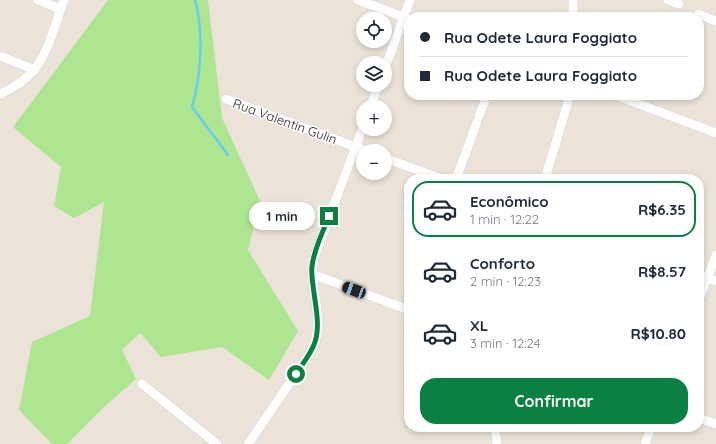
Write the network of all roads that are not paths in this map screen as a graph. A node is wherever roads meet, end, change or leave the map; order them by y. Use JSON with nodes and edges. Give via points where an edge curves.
{"nodes":[{"id":1,"x":38,"y":0,"type":"edge"},
{"id":2,"x":358,"y":0,"type":"edge"},
{"id":3,"x":410,"y":0,"type":"edge"},
{"id":4,"x":573,"y":0,"type":"edge"},
{"id":5,"x":668,"y":0,"type":"edge"},
{"id":6,"x":62,"y":4,"type":"edge"},
{"id":7,"x":679,"y":4,"type":"dead end"},
{"id":8,"x":407,"y":12,"type":"edge"},
{"id":9,"x":573,"y":12,"type":"edge"},
{"id":10,"x":704,"y":16,"type":"edge"},
{"id":11,"x":404,"y":17,"type":"edge"},
{"id":12,"x":716,"y":21,"type":"edge"},
{"id":13,"x":404,"y":23,"type":"edge"},
{"id":14,"x":0,"y":56,"type":"edge"},
{"id":15,"x":390,"y":56,"type":"edge"},
{"id":16,"x":35,"y":70,"type":"junction"},
{"id":17,"x":0,"y":94,"type":"edge"},
{"id":18,"x":226,"y":99,"type":"dead end"},
{"id":19,"x":485,"y":100,"type":"edge"},
{"id":20,"x":568,"y":100,"type":"edge"},
{"id":21,"x":627,"y":100,"type":"edge"},
{"id":22,"x":716,"y":133,"type":"edge"},
{"id":23,"x":356,"y":147,"type":"joint"},
{"id":24,"x":392,"y":161,"type":"edge"},
{"id":25,"x":428,"y":174,"type":"edge"},
{"id":26,"x":458,"y":174,"type":"edge"},
{"id":27,"x":546,"y":174,"type":"edge"},
{"id":28,"x":716,"y":255,"type":"edge"},
{"id":29,"x":312,"y":274,"type":"junction"},
{"id":30,"x":707,"y":278,"type":"edge"},
{"id":31,"x":404,"y":308,"type":"edge"},
{"id":32,"x":142,"y":384,"type":"dead end"},
{"id":33,"x":704,"y":420,"type":"edge"},
{"id":34,"x":716,"y":424,"type":"edge"},
{"id":35,"x":496,"y":432,"type":"edge"},
{"id":36,"x":649,"y":432,"type":"edge"},
{"id":37,"x":217,"y":444,"type":"edge"},
{"id":38,"x":248,"y":444,"type":"edge"},
{"id":39,"x":497,"y":444,"type":"edge"},
{"id":40,"x":645,"y":444,"type":"edge"}],
"edges":[{"from":1,"to":6,"type":"street"},
{"from":2,"to":11,"type":"street"},
{"from":3,"to":8,"type":"street"},
{"from":4,"to":9,"type":"street"},
{"from":5,"to":7,"type":"street"},
{"from":6,"to":16,"type":"street","via":[[45,51]]},
{"from":10,"to":12,"type":"street"},
{"from":13,"to":15,"type":"street"},
{"from":14,"to":16,"type":"street"},
{"from":16,"to":17,"type":"street","via":[[19,85]]},
{"from":18,"to":23,"type":"street","name":"Rua Valentin Gulin"},
{"from":19,"to":26,"type":"street"},
{"from":20,"to":27,"type":"street"},
{"from":21,"to":22,"type":"street"},
{"from":23,"to":29,"type":"street","via":[[314,258]]},
{"from":24,"to":25,"type":"street"},
{"from":28,"to":30,"type":"street"},
{"from":29,"to":31,"type":"street"},
{"from":29,"to":38,"type":"street","via":[[316,341]]},
{"from":32,"to":37,"type":"street"},
{"from":33,"to":34,"type":"street"},
{"from":35,"to":39,"type":"street"},
{"from":36,"to":40,"type":"street"}]}
